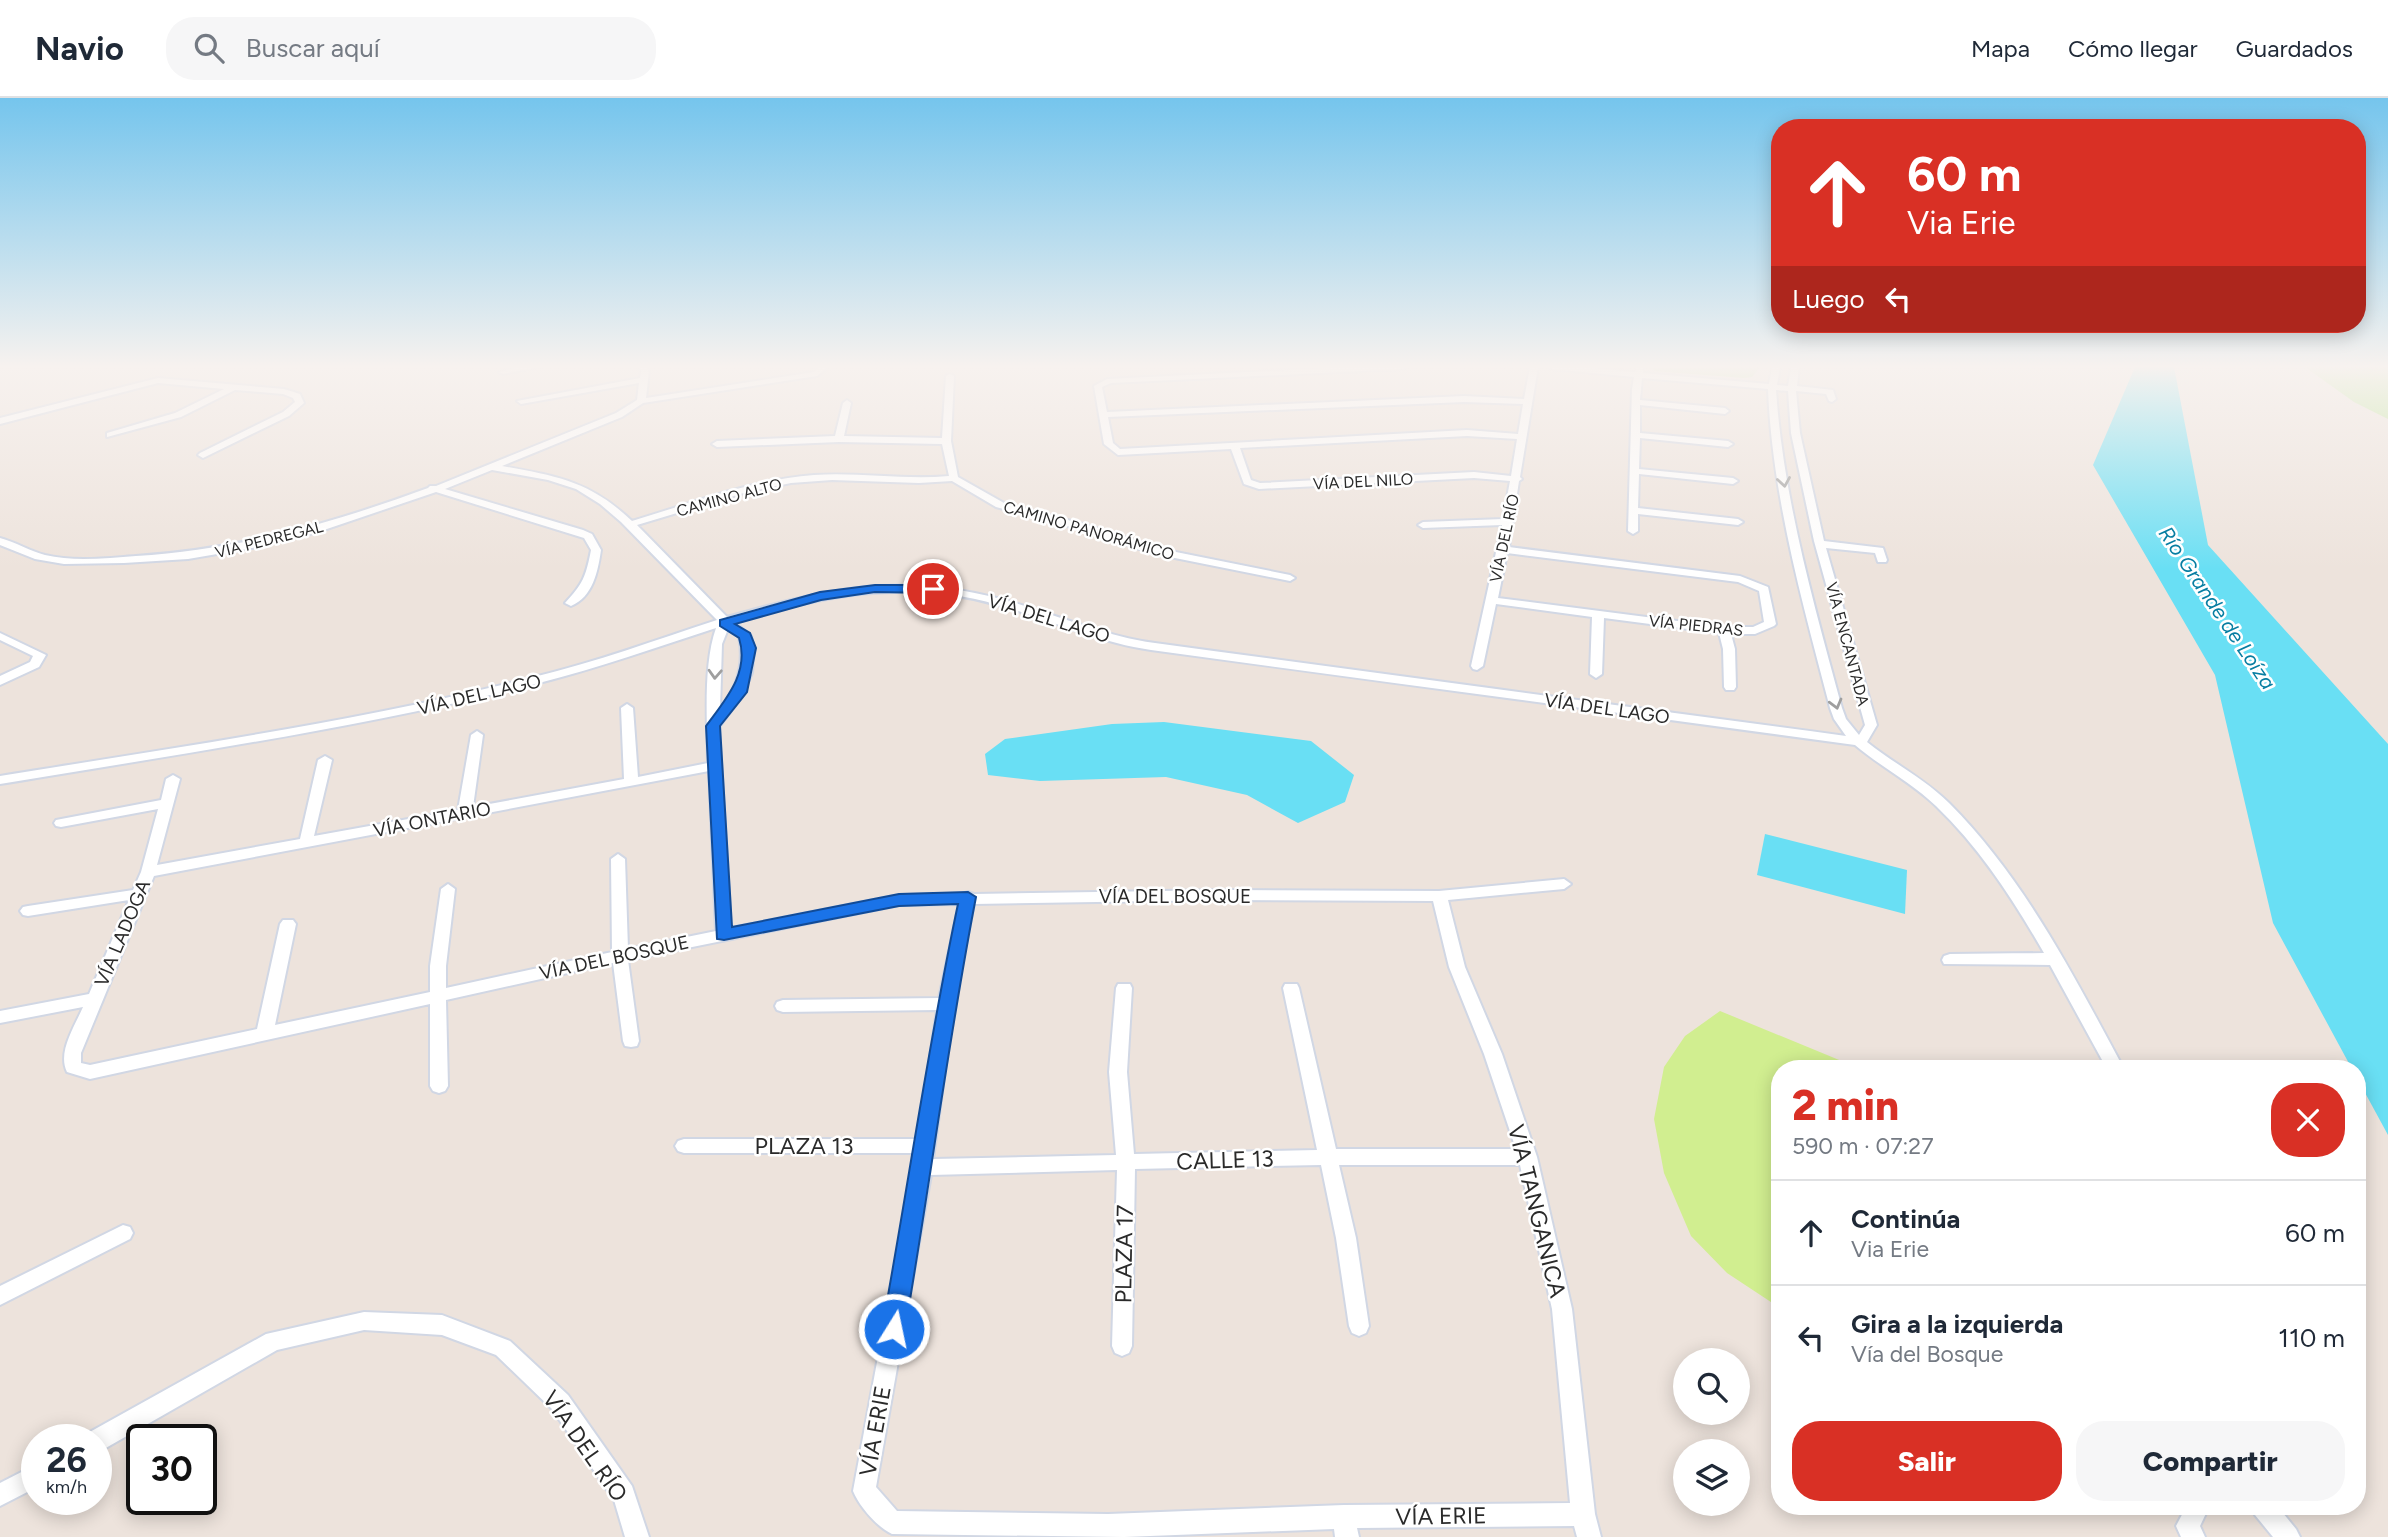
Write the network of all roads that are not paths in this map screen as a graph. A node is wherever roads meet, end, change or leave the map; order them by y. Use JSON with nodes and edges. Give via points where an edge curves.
{"nodes":[{"id":1,"x":113,"y":434,"type":"edge"},
{"id":2,"x":245,"y":434,"type":"edge"},
{"id":3,"x":571,"y":434,"type":"edge"},
{"id":4,"x":840,"y":434,"type":"edge"},
{"id":5,"x":946,"y":434,"type":"edge"},
{"id":6,"x":1108,"y":434,"type":"edge"},
{"id":7,"x":1448,"y":434,"type":"edge"},
{"id":8,"x":1480,"y":434,"type":"edge"},
{"id":9,"x":1524,"y":434,"type":"edge"},
{"id":10,"x":1778,"y":434,"type":"edge"},
{"id":11,"x":1795,"y":434,"type":"edge"},
{"id":12,"x":110,"y":435,"type":"dead end"},
{"id":13,"x":1636,"y":435,"type":"joint"},
{"id":14,"x":1523,"y":438,"type":"junction"},
{"id":15,"x":839,"y":439,"type":"junction"},
{"id":16,"x":946,"y":441,"type":"junction"},
{"id":17,"x":717,"y":444,"type":"dead end"},
{"id":18,"x":1728,"y":444,"type":"dead end"},
{"id":19,"x":1236,"y":447,"type":"junction"},
{"id":20,"x":203,"y":455,"type":"dead end"},
{"id":21,"x":490,"y":467,"type":"junction"},
{"id":22,"x":1635,"y":471,"type":"junction"},
{"id":23,"x":954,"y":478,"type":"junction"},
{"id":24,"x":1517,"y":479,"type":"junction"},
{"id":25,"x":1733,"y":481,"type":"dead end"},
{"id":26,"x":433,"y":488,"type":"junction"},
{"id":27,"x":1634,"y":510,"type":"junction"},
{"id":28,"x":1507,"y":522,"type":"junction"},
{"id":29,"x":1738,"y":522,"type":"dead end"},
{"id":30,"x":631,"y":524,"type":"junction"},
{"id":31,"x":1423,"y":525,"type":"dead end"},
{"id":32,"x":1633,"y":531,"type":"dead end"},
{"id":33,"x":0,"y":541,"type":"edge"},
{"id":34,"x":1822,"y":544,"type":"junction"},
{"id":35,"x":1503,"y":550,"type":"junction"},
{"id":36,"x":1882,"y":560,"type":"dead end"},
{"id":37,"x":1290,"y":578,"type":"dead end"},
{"id":38,"x":1490,"y":600,"type":"junction"},
{"id":39,"x":571,"y":603,"type":"dead end"},
{"id":40,"x":1598,"y":614,"type":"junction"},
{"id":41,"x":724,"y":623,"type":"junction"},
{"id":42,"x":1724,"y":630,"type":"junction"},
{"id":43,"x":0,"y":635,"type":"edge"},
{"id":44,"x":1477,"y":666,"type":"dead end"},
{"id":45,"x":1595,"y":674,"type":"dead end"},
{"id":46,"x":0,"y":681,"type":"edge"},
{"id":47,"x":1730,"y":687,"type":"dead end"},
{"id":48,"x":627,"y":708,"type":"dead end"},
{"id":49,"x":713,"y":726,"type":"junction"},
{"id":50,"x":477,"y":735,"type":"dead end"},
{"id":51,"x":1861,"y":742,"type":"junction"},
{"id":52,"x":324,"y":760,"type":"dead end"},
{"id":53,"x":716,"y":766,"type":"junction"},
{"id":54,"x":173,"y":779,"type":"dead end"},
{"id":55,"x":0,"y":780,"type":"edge"},
{"id":56,"x":631,"y":780,"type":"junction"},
{"id":57,"x":166,"y":803,"type":"junction"},
{"id":58,"x":465,"y":813,"type":"junction"},
{"id":59,"x":61,"y":823,"type":"dead end"},
{"id":60,"x":306,"y":842,"type":"junction"},
{"id":61,"x":618,"y":859,"type":"dead end"},
{"id":62,"x":148,"y":872,"type":"junction"},
{"id":63,"x":1564,"y":884,"type":"dead end"},
{"id":64,"x":448,"y":889,"type":"dead end"},
{"id":65,"x":137,"y":894,"type":"junction"},
{"id":66,"x":1439,"y":896,"type":"junction"},
{"id":67,"x":968,"y":897,"type":"junction"},
{"id":68,"x":28,"y":912,"type":"dead end"},
{"id":69,"x":288,"y":924,"type":"dead end"},
{"id":70,"x":724,"y":934,"type":"junction"},
{"id":71,"x":620,"y":956,"type":"junction"},
{"id":72,"x":2053,"y":959,"type":"junction"},
{"id":73,"x":1950,"y":960,"type":"dead end"},
{"id":74,"x":1124,"y":988,"type":"dead end"},
{"id":75,"x":1292,"y":988,"type":"dead end"},
{"id":76,"x":438,"y":995,"type":"junction"},
{"id":77,"x":93,"y":999,"type":"junction"},
{"id":78,"x":946,"y":1004,"type":"junction"},
{"id":79,"x":783,"y":1006,"type":"dead end"},
{"id":80,"x":0,"y":1017,"type":"edge"},
{"id":81,"x":265,"y":1032,"type":"junction"},
{"id":82,"x":631,"y":1041,"type":"dead end"},
{"id":83,"x":2110,"y":1060,"type":"edge"},
{"id":84,"x":90,"y":1072,"type":"joint"},
{"id":85,"x":439,"y":1086,"type":"dead end"},
{"id":86,"x":684,"y":1146,"type":"dead end"},
{"id":87,"x":923,"y":1156,"type":"junction"},
{"id":88,"x":1326,"y":1157,"type":"junction"},
{"id":89,"x":1528,"y":1157,"type":"junction"},
{"id":90,"x":1126,"y":1162,"type":"junction"},
{"id":91,"x":123,"y":1233,"type":"dead end"},
{"id":92,"x":0,"y":1296,"type":"edge"},
{"id":93,"x":1359,"y":1326,"type":"dead end"},
{"id":94,"x":1122,"y":1346,"type":"dead end"},
{"id":95,"x":112,"y":1432,"type":"edge"},
{"id":96,"x":21,"y":1484,"type":"edge"},
{"id":97,"x":0,"y":1495,"type":"edge"},
{"id":98,"x":1583,"y":1514,"type":"junction"},
{"id":99,"x":2194,"y":1515,"type":"edge"},
{"id":100,"x":2270,"y":1515,"type":"edge"},
{"id":101,"x":1345,"y":1527,"type":"edge"},
{"id":102,"x":1107,"y":1531,"type":"edge"},
{"id":103,"x":637,"y":1537,"type":"edge"},
{"id":104,"x":1588,"y":1537,"type":"edge"},
{"id":105,"x":2193,"y":1537,"type":"edge"},
{"id":106,"x":2288,"y":1537,"type":"edge"}],
"edges":[{"from":1,"to":12,"type":"street"},
{"from":2,"to":20,"type":"street"},
{"from":3,"to":21,"type":"street","name":"VÍA PEDREGAL"},
{"from":4,"to":15,"type":"street"},
{"from":5,"to":16,"type":"street"},
{"from":6,"to":19,"type":"street","via":[[1109,444],[1118,452]]},
{"from":7,"to":19,"type":"street"},
{"from":8,"to":14,"type":"street"},
{"from":9,"to":14,"type":"street","name":"VÍA DEL RÍO"},
{"from":10,"to":51,"type":"street","name":"VÍA ENCANTADA","one_way":true,"via":[[1809,603],[1840,720]]},
{"from":11,"to":34,"type":"street","name":"VÍA ENCANTADA"},
{"from":13,"to":18,"type":"street"},
{"from":13,"to":22,"type":"street"},
{"from":14,"to":24,"type":"street","name":"VÍA DEL RÍO"},
{"from":15,"to":16,"type":"street"},
{"from":15,"to":17,"type":"street"},
{"from":16,"to":23,"type":"street"},
{"from":19,"to":24,"type":"street","name":"VÍA DEL NILO","via":[[1247,482],[1259,486],[1474,475]]},
{"from":21,"to":26,"type":"street","name":"VÍA PEDREGAL"},
{"from":21,"to":30,"type":"street","via":[[578,486]]},
{"from":22,"to":25,"type":"street"},
{"from":22,"to":27,"type":"street"},
{"from":23,"to":30,"type":"street","name":"CAMINO ALTO","via":[[923,482],[811,478],[764,485]]},
{"from":23,"to":37,"type":"street","name":"CAMINO PANORÁMICO","via":[[1000,505],[1159,552]]},
{"from":24,"to":28,"type":"street","name":"VÍA DEL RÍO"},
{"from":26,"to":33,"type":"street","name":"VÍA PEDREGAL","via":[[344,520],[210,553],[66,561]]},
{"from":26,"to":39,"type":"street","via":[[588,536],[596,550],[593,565],[586,591]]},
{"from":27,"to":29,"type":"street"},
{"from":27,"to":32,"type":"street"},
{"from":28,"to":31,"type":"street"},
{"from":28,"to":35,"type":"street","name":"VÍA DEL RÍO"},
{"from":30,"to":41,"type":"street"},
{"from":34,"to":36,"type":"street","via":[[1879,550]]},
{"from":34,"to":51,"type":"street","name":"VÍA ENCANTADA","via":[[1843,639],[1871,725]]},
{"from":35,"to":38,"type":"street","name":"VÍA DEL RÍO"},
{"from":35,"to":42,"type":"street","name":"VÍA PIEDRAS","via":[[1740,579],[1764,589],[1770,624],[1755,631]]},
{"from":38,"to":40,"type":"street","name":"VÍA PIEDRAS"},
{"from":38,"to":44,"type":"street","name":"VÍA DEL RÍO"},
{"from":40,"to":42,"type":"street","name":"VÍA PIEDRAS"},
{"from":40,"to":45,"type":"street"},
{"from":41,"to":49,"type":"street","one_way":true,"via":[[716,644]]},
{"from":41,"to":49,"type":"street","via":[[745,636],[749,648],[740,692]]},
{"from":41,"to":51,"type":"street","name":"VÍA DEL LAGO","via":[[820,596],[914,587],[972,594],[1140,645]]},
{"from":41,"to":55,"type":"street","name":"VÍA DEL LAGO","via":[[540,680],[408,711]]},
{"from":42,"to":47,"type":"street"},
{"from":43,"to":46,"type":"street","via":[[40,655],[35,664]]},
{"from":48,"to":56,"type":"street"},
{"from":49,"to":53,"type":"street"},
{"from":50,"to":58,"type":"street"},
{"from":51,"to":72,"type":"street","via":[[1941,803],[2012,886]]},
{"from":52,"to":60,"type":"street"},
{"from":53,"to":56,"type":"street","name":"VÍA ONTARIO"},
{"from":53,"to":70,"type":"street"},
{"from":54,"to":57,"type":"street","name":"VÍA LADOGA"},
{"from":56,"to":58,"type":"street","name":"VÍA ONTARIO"},
{"from":57,"to":59,"type":"street"},
{"from":57,"to":62,"type":"street","name":"VÍA LADOGA"},
{"from":58,"to":60,"type":"street","name":"VÍA ONTARIO"},
{"from":60,"to":62,"type":"street","name":"VÍA ONTARIO"},
{"from":61,"to":71,"type":"street"},
{"from":62,"to":65,"type":"street","name":"VÍA LADOGA"},
{"from":63,"to":66,"type":"street","name":"VÍA DEL BOSQUE"},
{"from":64,"to":76,"type":"street"},
{"from":65,"to":68,"type":"street"},
{"from":65,"to":77,"type":"street","name":"VÍA LADOGA"},
{"from":66,"to":67,"type":"street","name":"VÍA DEL BOSQUE"},
{"from":66,"to":89,"type":"street","name":"VÍA TANGANICA","via":[[1457,967]]},
{"from":67,"to":70,"type":"street","name":"VÍA DEL BOSQUE","via":[[899,900]]},
{"from":67,"to":78,"type":"street"},
{"from":69,"to":81,"type":"street"},
{"from":70,"to":71,"type":"street","name":"VÍA DEL BOSQUE"},
{"from":71,"to":76,"type":"street","name":"VÍA DEL BOSQUE"},
{"from":71,"to":82,"type":"street"},
{"from":72,"to":73,"type":"street"},
{"from":72,"to":83,"type":"street"},
{"from":74,"to":90,"type":"street","name":"PLAZA 17","via":[[1118,1072]]},
{"from":75,"to":88,"type":"street"},
{"from":76,"to":81,"type":"street","name":"VÍA DEL BOSQUE"},
{"from":76,"to":85,"type":"street"},
{"from":77,"to":80,"type":"street"},
{"from":77,"to":84,"type":"street","name":"VÍA LADOGA","via":[[72,1054],[73,1067]]},
{"from":78,"to":79,"type":"street"},
{"from":78,"to":87,"type":"street"},
{"from":81,"to":84,"type":"street","name":"VÍA DEL BOSQUE"},
{"from":86,"to":87,"type":"street","name":"PLAZA 13"},
{"from":87,"to":90,"type":"street","name":"CALLE 13"},
{"from":87,"to":102,"type":"street","name":"VÍA ERIE","via":[[864,1491],[892,1522]]},
{"from":88,"to":89,"type":"street","name":"CALLE 13"},
{"from":88,"to":90,"type":"street","name":"CALLE 13"},
{"from":88,"to":93,"type":"street","via":[[1346,1238]]},
{"from":89,"to":98,"type":"street","name":"VÍA TANGANICA","via":[[1562,1309]]},
{"from":90,"to":94,"type":"street","name":"PLAZA 17"},
{"from":91,"to":92,"type":"street"},
{"from":95,"to":103,"type":"street","name":"VÍA DEL RÍO","via":[[273,1341],[364,1321],[442,1325],[503,1348],[560,1402],[624,1494]]},
{"from":96,"to":97,"type":"street"},
{"from":98,"to":101,"type":"street","name":"VÍA ERIE"},
{"from":98,"to":104,"type":"street","name":"VÍA TANGANICA"},
{"from":99,"to":105,"type":"street","via":[[2188,1526]]},
{"from":100,"to":106,"type":"street"},
{"from":101,"to":102,"type":"street","name":"VÍA ERIE"}]}
